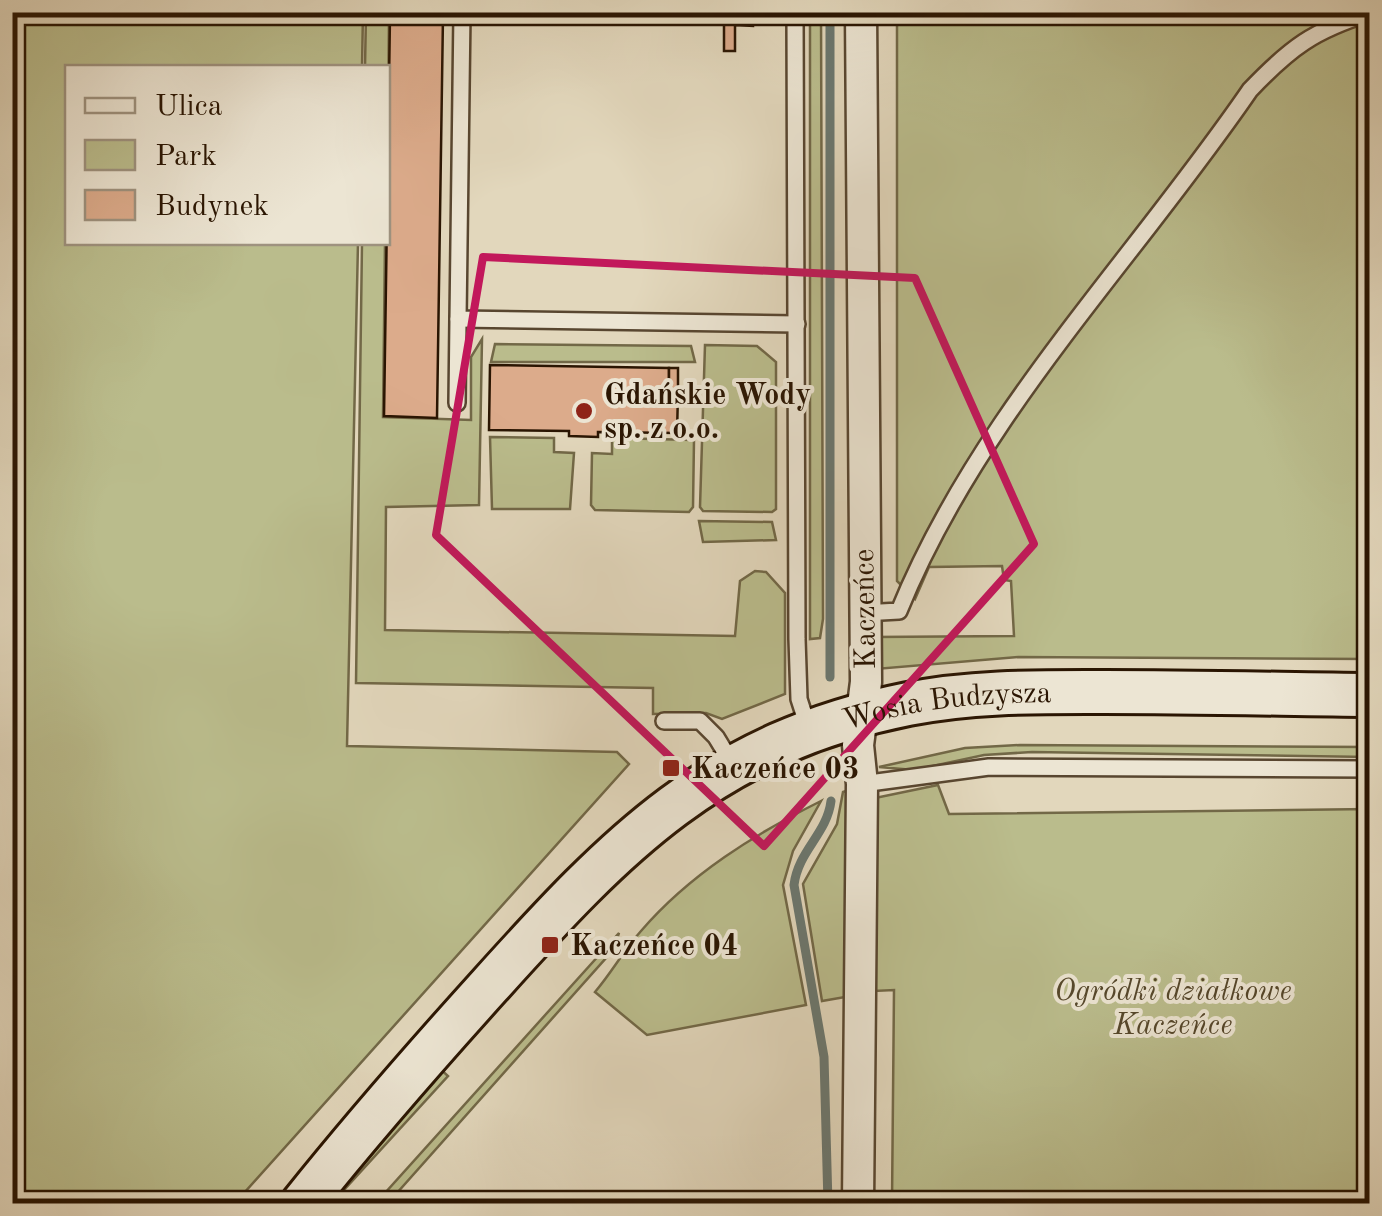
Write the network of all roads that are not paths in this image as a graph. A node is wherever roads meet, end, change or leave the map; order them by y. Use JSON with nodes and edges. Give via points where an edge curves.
{"nodes":[{"id":1,"x":462,"y":12,"type":"edge"},
{"id":2,"x":796,"y":12,"type":"edge"},
{"id":3,"x":861,"y":12,"type":"edge"},
{"id":4,"x":1370,"y":13,"type":"edge"},
{"id":5,"x":458,"y":319,"type":"junction"},
{"id":6,"x":797,"y":324,"type":"junction"},
{"id":7,"x":456,"y":403,"type":"dead end"},
{"id":8,"x":863,"y":614,"type":"junction"},
{"id":9,"x":1370,"y":694,"type":"edge"},
{"id":10,"x":860,"y":716,"type":"junction"},
{"id":11,"x":664,"y":721,"type":"dead end"},
{"id":12,"x":809,"y":730,"type":"junction"},
{"id":13,"x":733,"y":766,"type":"junction"},
{"id":14,"x":1370,"y":768,"type":"edge"},
{"id":15,"x":862,"y":784,"type":"junction"},
{"id":16,"x":302,"y":1204,"type":"edge"},
{"id":17,"x":858,"y":1204,"type":"edge"}],
"edges":[{"from":1,"to":5,"type":"lane"},
{"from":2,"to":6,"type":"lane"},
{"from":3,"to":8,"type":"street","name":"Kaczeńce"},
{"from":4,"to":8,"type":"lane","via":[[1322,28],[1250,90],[1051,354],[926,544],[899,610]]},
{"from":5,"to":6,"type":"lane"},
{"from":5,"to":7,"type":"lane"},
{"from":6,"to":12,"type":"lane","via":[[799,699]]},
{"from":8,"to":10,"type":"street","name":"Kaczeńce"},
{"from":9,"to":10,"type":"street","name":"Wosia Budzysza","via":[[977,694]]},
{"from":10,"to":12,"type":"street","name":"Wosia Budzysza"},
{"from":10,"to":15,"type":"street","name":"Kaczeńce"},
{"from":11,"to":13,"type":"lane","via":[[700,721]]},
{"from":12,"to":13,"type":"street","name":"Wosia Budzysza"},
{"from":13,"to":16,"type":"street","name":"Wosia Budzysza","via":[[644,827],[579,886]]},
{"from":14,"to":15,"type":"lane","via":[[989,767]]},
{"from":15,"to":17,"type":"street","name":"Kaczeńce"}]}
